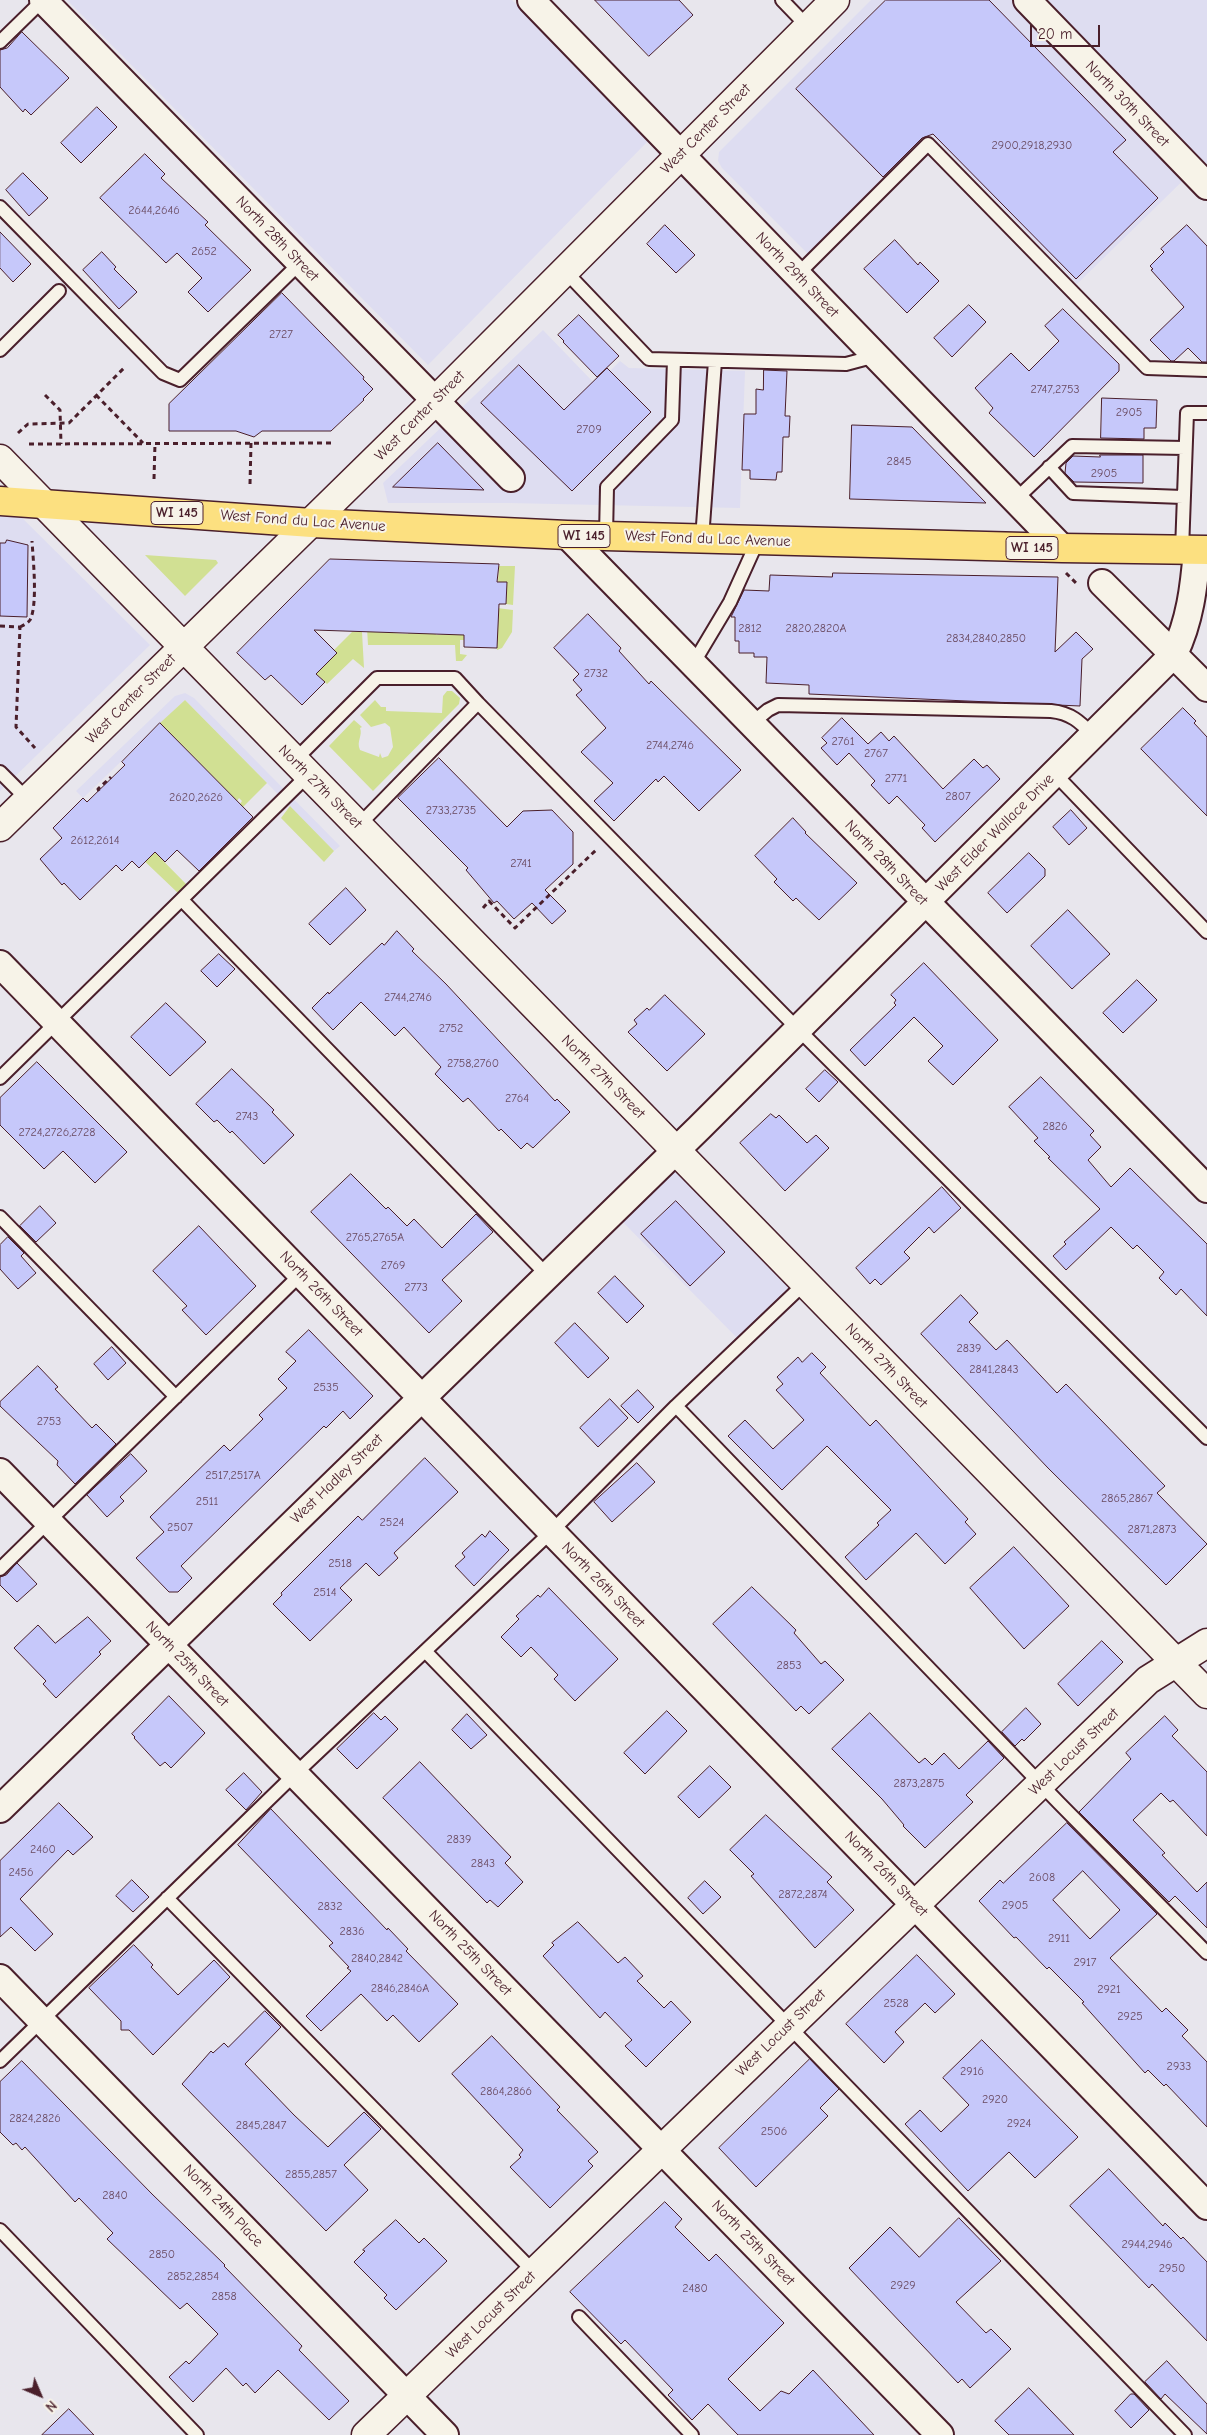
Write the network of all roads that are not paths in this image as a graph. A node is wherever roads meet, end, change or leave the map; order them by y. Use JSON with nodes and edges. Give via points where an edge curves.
{"nodes":[{"id":1,"x":43,"y":0,"type":"edge"},
{"id":2,"x":531,"y":0,"type":"edge"},
{"id":3,"x":782,"y":0,"type":"edge"},
{"id":4,"x":835,"y":0,"type":"edge"},
{"id":5,"x":1027,"y":0,"type":"edge"},
{"id":6,"x":808,"y":27,"type":"junction"},
{"id":7,"x":0,"y":42,"type":"edge"},
{"id":8,"x":681,"y":155,"type":"junction"},
{"id":9,"x":1207,"y":186,"type":"edge"},
{"id":10,"x":0,"y":208,"type":"edge"},
{"id":11,"x":300,"y":263,"type":"junction"},
{"id":12,"x":565,"y":271,"type":"junction"},
{"id":13,"x":797,"y":275,"type":"junction"},
{"id":14,"x":60,"y":291,"type":"dead end"},
{"id":15,"x":0,"y":350,"type":"edge"},
{"id":16,"x":876,"y":356,"type":"junction"},
{"id":17,"x":674,"y":360,"type":"junction"},
{"id":18,"x":715,"y":361,"type":"junction"},
{"id":19,"x":1207,"y":370,"type":"edge"},
{"id":20,"x":435,"y":401,"type":"junction"},
{"id":21,"x":1207,"y":413,"type":"edge"},
{"id":22,"x":1185,"y":448,"type":"junction"},
{"id":23,"x":0,"y":459,"type":"edge"},
{"id":24,"x":1050,"y":467,"type":"junction"},
{"id":25,"x":511,"y":478,"type":"dead end"},
{"id":26,"x":1184,"y":497,"type":"junction"},
{"id":27,"x":1015,"y":500,"type":"junction"},
{"id":28,"x":0,"y":501,"type":"edge"},
{"id":29,"x":42,"y":502,"type":"junction"},
{"id":30,"x":312,"y":523,"type":"junction"},
{"id":31,"x":567,"y":535,"type":"junction"},
{"id":32,"x":606,"y":536,"type":"junction"},
{"id":33,"x":702,"y":539,"type":"junction"},
{"id":34,"x":758,"y":540,"type":"junction"},
{"id":35,"x":1062,"y":548,"type":"junction"},
{"id":36,"x":1195,"y":550,"type":"edge"},
{"id":37,"x":1102,"y":584,"type":"dead end"},
{"id":38,"x":183,"y":647,"type":"junction"},
{"id":39,"x":1174,"y":654,"type":"junction"},
{"id":40,"x":693,"y":664,"type":"junction"},
{"id":41,"x":1207,"y":688,"type":"edge"},
{"id":42,"x":478,"y":702,"type":"junction"},
{"id":43,"x":752,"y":724,"type":"junction"},
{"id":44,"x":1093,"y":735,"type":"junction"},
{"id":45,"x":301,"y":768,"type":"junction"},
{"id":46,"x":0,"y":772,"type":"edge"},
{"id":47,"x":1055,"y":774,"type":"junction"},
{"id":48,"x":28,"y":800,"type":"junction"},
{"id":49,"x":358,"y":826,"type":"junction"},
{"id":50,"x":0,"y":827,"type":"edge"},
{"id":51,"x":182,"y":900,"type":"junction"},
{"id":52,"x":926,"y":903,"type":"junction"},
{"id":53,"x":1207,"y":932,"type":"edge"},
{"id":54,"x":0,"y":964,"type":"edge"},
{"id":55,"x":57,"y":1022,"type":"junction"},
{"id":56,"x":798,"y":1029,"type":"junction"},
{"id":57,"x":0,"y":1078,"type":"edge"},
{"id":58,"x":676,"y":1151,"type":"junction"},
{"id":59,"x":1207,"y":1189,"type":"edge"},
{"id":60,"x":0,"y":1217,"type":"edge"},
{"id":61,"x":301,"y":1274,"type":"junction"},
{"id":62,"x":547,"y":1275,"type":"junction"},
{"id":63,"x":806,"y":1283,"type":"junction"},
{"id":64,"x":421,"y":1397,"type":"junction"},
{"id":65,"x":176,"y":1398,"type":"junction"},
{"id":66,"x":676,"y":1406,"type":"junction"},
{"id":67,"x":1207,"y":1438,"type":"edge"},
{"id":68,"x":0,"y":1472,"type":"edge"},
{"id":69,"x":49,"y":1522,"type":"junction"},
{"id":70,"x":551,"y":1532,"type":"junction"},
{"id":71,"x":0,"y":1569,"type":"edge"},
{"id":72,"x":1207,"y":1643,"type":"edge"},
{"id":73,"x":168,"y":1645,"type":"junction"},
{"id":74,"x":425,"y":1651,"type":"junction"},
{"id":75,"x":1177,"y":1663,"type":"junction"},
{"id":76,"x":1207,"y":1694,"type":"edge"},
{"id":77,"x":294,"y":1774,"type":"junction"},
{"id":78,"x":1041,"y":1784,"type":"junction"},
{"id":79,"x":0,"y":1809,"type":"edge"},
{"id":80,"x":167,"y":1898,"type":"junction"},
{"id":81,"x":916,"y":1905,"type":"junction"},
{"id":82,"x":1207,"y":1953,"type":"edge"},
{"id":83,"x":0,"y":1978,"type":"edge"},
{"id":84,"x":41,"y":2020,"type":"junction"},
{"id":85,"x":789,"y":2024,"type":"junction"},
{"id":86,"x":0,"y":2060,"type":"edge"},
{"id":87,"x":662,"y":2148,"type":"junction"},
{"id":88,"x":1207,"y":2206,"type":"edge"},
{"id":89,"x":0,"y":2230,"type":"edge"},
{"id":90,"x":535,"y":2273,"type":"junction"},
{"id":91,"x":579,"y":2317,"type":"dead end"},
{"id":92,"x":408,"y":2396,"type":"junction"},
{"id":93,"x":197,"y":2435,"type":"edge"},
{"id":94,"x":366,"y":2435,"type":"edge"},
{"id":95,"x":446,"y":2435,"type":"edge"},
{"id":96,"x":692,"y":2435,"type":"edge"},
{"id":97,"x":940,"y":2435,"type":"edge"},
{"id":98,"x":1185,"y":2435,"type":"edge"}],
"edges":[{"from":1,"to":7,"type":"lane"},
{"from":1,"to":11,"type":"street","name":"North 28th Street"},
{"from":2,"to":8,"type":"street","name":"North 29th Street"},
{"from":3,"to":6,"type":"lane"},
{"from":4,"to":6,"type":"street","name":"West Center Street"},
{"from":5,"to":9,"type":"street","name":"North 30th Street"},
{"from":6,"to":8,"type":"street","name":"West Center Street"},
{"from":8,"to":12,"type":"street","name":"West Center Street"},
{"from":8,"to":13,"type":"street","name":"North 29th Street"},
{"from":10,"to":11,"type":"lane","via":[[163,373],[180,380]]},
{"from":11,"to":20,"type":"street","name":"North 28th Street"},
{"from":12,"to":17,"type":"lane","via":[[649,359]]},
{"from":12,"to":20,"type":"street","name":"West Center Street"},
{"from":13,"to":16,"type":"street","name":"North 29th Street"},
{"from":13,"to":19,"type":"lane","via":[[928,144],[1147,368]]},
{"from":14,"to":15,"type":"lane"},
{"from":16,"to":18,"type":"lane","via":[[846,364]]},
{"from":16,"to":27,"type":"street","name":"North 29th Street"},
{"from":17,"to":18,"type":"lane"},
{"from":17,"to":32,"type":"lane","via":[[672,420],[607,488]]},
{"from":18,"to":33,"type":"lane"},
{"from":20,"to":25,"type":"street","name":"North 28th Street"},
{"from":20,"to":30,"type":"street","name":"West Center Street"},
{"from":21,"to":22,"type":"lane","via":[[1187,413]]},
{"from":22,"to":24,"type":"lane","via":[[1072,446]]},
{"from":22,"to":26,"type":"lane"},
{"from":23,"to":29,"type":"street","name":"North 27th Street"},
{"from":24,"to":26,"type":"lane","via":[[1073,493]]},
{"from":24,"to":27,"type":"lane"},
{"from":26,"to":36,"type":"lane"},
{"from":27,"to":35,"type":"street","name":"North 29th Street"},
{"from":28,"to":29,"type":"main road","name":"West Fond du Lac Avenue","number":"WI 145"},
{"from":29,"to":30,"type":"main road","name":"West Fond du Lac Avenue","number":"WI 145"},
{"from":29,"to":38,"type":"street","name":"North 27th Street"},
{"from":30,"to":31,"type":"main road","name":"West Fond du Lac Avenue","number":"WI 145"},
{"from":30,"to":38,"type":"street","name":"West Center Street"},
{"from":31,"to":32,"type":"main road","name":"West Fond du Lac Avenue","number":"WI 145"},
{"from":31,"to":40,"type":"street","name":"North 28th Street"},
{"from":32,"to":33,"type":"main road","name":"West Fond du Lac Avenue","number":"WI 145"},
{"from":33,"to":34,"type":"main road","name":"West Fond du Lac Avenue","number":"WI 145"},
{"from":34,"to":35,"type":"main road","name":"West Fond du Lac Avenue","number":"WI 145"},
{"from":34,"to":40,"type":"lane","via":[[730,602]]},
{"from":35,"to":36,"type":"main road","name":"West Fond du Lac Avenue","number":"WI 145"},
{"from":36,"to":39,"type":"street","name":"West Elder Wallace Drive","via":[[1193,594],[1185,632]]},
{"from":37,"to":39,"type":"street"},
{"from":38,"to":45,"type":"street","name":"North 27th Street"},
{"from":38,"to":48,"type":"street","name":"West Center Street"},
{"from":39,"to":41,"type":"street"},
{"from":39,"to":44,"type":"street","name":"West Elder Wallace Drive"},
{"from":40,"to":43,"type":"street","name":"North 28th Street"},
{"from":42,"to":45,"type":"lane","via":[[455,678],[377,678]]},
{"from":42,"to":49,"type":"lane"},
{"from":42,"to":56,"type":"lane"},
{"from":43,"to":44,"type":"lane","via":[[778,705],[1052,711],[1074,717]]},
{"from":43,"to":52,"type":"street","name":"North 28th Street"},
{"from":44,"to":47,"type":"street","name":"West Elder Wallace Drive"},
{"from":45,"to":49,"type":"street","name":"North 27th Street"},
{"from":45,"to":51,"type":"lane"},
{"from":46,"to":48,"type":"lane"},
{"from":47,"to":52,"type":"street","name":"West Elder Wallace Drive"},
{"from":47,"to":53,"type":"lane"},
{"from":48,"to":50,"type":"street","name":"West Center Street"},
{"from":49,"to":58,"type":"street","name":"North 27th Street"},
{"from":51,"to":55,"type":"lane"},
{"from":51,"to":62,"type":"lane"},
{"from":52,"to":56,"type":"street","name":"West Elder Wallace Drive"},
{"from":52,"to":59,"type":"street","name":"North 28th Street"},
{"from":54,"to":55,"type":"street","name":"North 26th Street"},
{"from":55,"to":57,"type":"lane"},
{"from":55,"to":61,"type":"street","name":"North 26th Street"},
{"from":56,"to":58,"type":"street","name":"West Elder Wallace Drive"},
{"from":56,"to":67,"type":"lane"},
{"from":58,"to":62,"type":"street","name":"West Hadley Street"},
{"from":58,"to":63,"type":"street","name":"North 27th Street"},
{"from":60,"to":65,"type":"lane"},
{"from":61,"to":64,"type":"street","name":"North 26th Street"},
{"from":61,"to":65,"type":"lane"},
{"from":62,"to":64,"type":"street","name":"West Hadley Street"},
{"from":63,"to":66,"type":"lane"},
{"from":63,"to":75,"type":"street","name":"North 27th Street"},
{"from":64,"to":70,"type":"street","name":"North 26th Street"},
{"from":64,"to":73,"type":"street","name":"West Hadley Street"},
{"from":65,"to":69,"type":"lane"},
{"from":66,"to":70,"type":"lane"},
{"from":66,"to":78,"type":"lane"},
{"from":68,"to":69,"type":"street","name":"North 25th Street"},
{"from":69,"to":71,"type":"lane"},
{"from":69,"to":73,"type":"street","name":"North 25th Street"},
{"from":70,"to":74,"type":"lane"},
{"from":70,"to":81,"type":"street","name":"North 26th Street"},
{"from":72,"to":75,"type":"street","name":"West Locust Street"},
{"from":73,"to":77,"type":"street","name":"North 25th Street"},
{"from":73,"to":79,"type":"street","name":"West Hadley Street"},
{"from":74,"to":77,"type":"lane"},
{"from":74,"to":85,"type":"lane"},
{"from":75,"to":76,"type":"street","name":"North 27th Street"},
{"from":75,"to":78,"type":"street","name":"West Locust Street","via":[[1148,1680]]},
{"from":77,"to":80,"type":"lane"},
{"from":77,"to":87,"type":"street","name":"North 25th Street"},
{"from":78,"to":81,"type":"street","name":"West Locust Street"},
{"from":78,"to":82,"type":"lane"},
{"from":80,"to":84,"type":"lane"},
{"from":80,"to":90,"type":"lane"},
{"from":81,"to":85,"type":"street","name":"West Locust Street"},
{"from":81,"to":88,"type":"street","name":"North 26th Street"},
{"from":83,"to":84,"type":"street","name":"North 24th Place"},
{"from":84,"to":86,"type":"lane"},
{"from":84,"to":92,"type":"street","name":"North 24th Place"},
{"from":85,"to":87,"type":"street","name":"West Locust Street"},
{"from":85,"to":98,"type":"lane"},
{"from":87,"to":90,"type":"street","name":"West Locust Street"},
{"from":87,"to":97,"type":"street","name":"North 25th Street"},
{"from":89,"to":93,"type":"lane"},
{"from":90,"to":92,"type":"street","name":"West Locust Street"},
{"from":91,"to":96,"type":"lane"},
{"from":92,"to":94,"type":"street","name":"West Locust Street"},
{"from":92,"to":95,"type":"street","name":"North 24th Place"}]}
